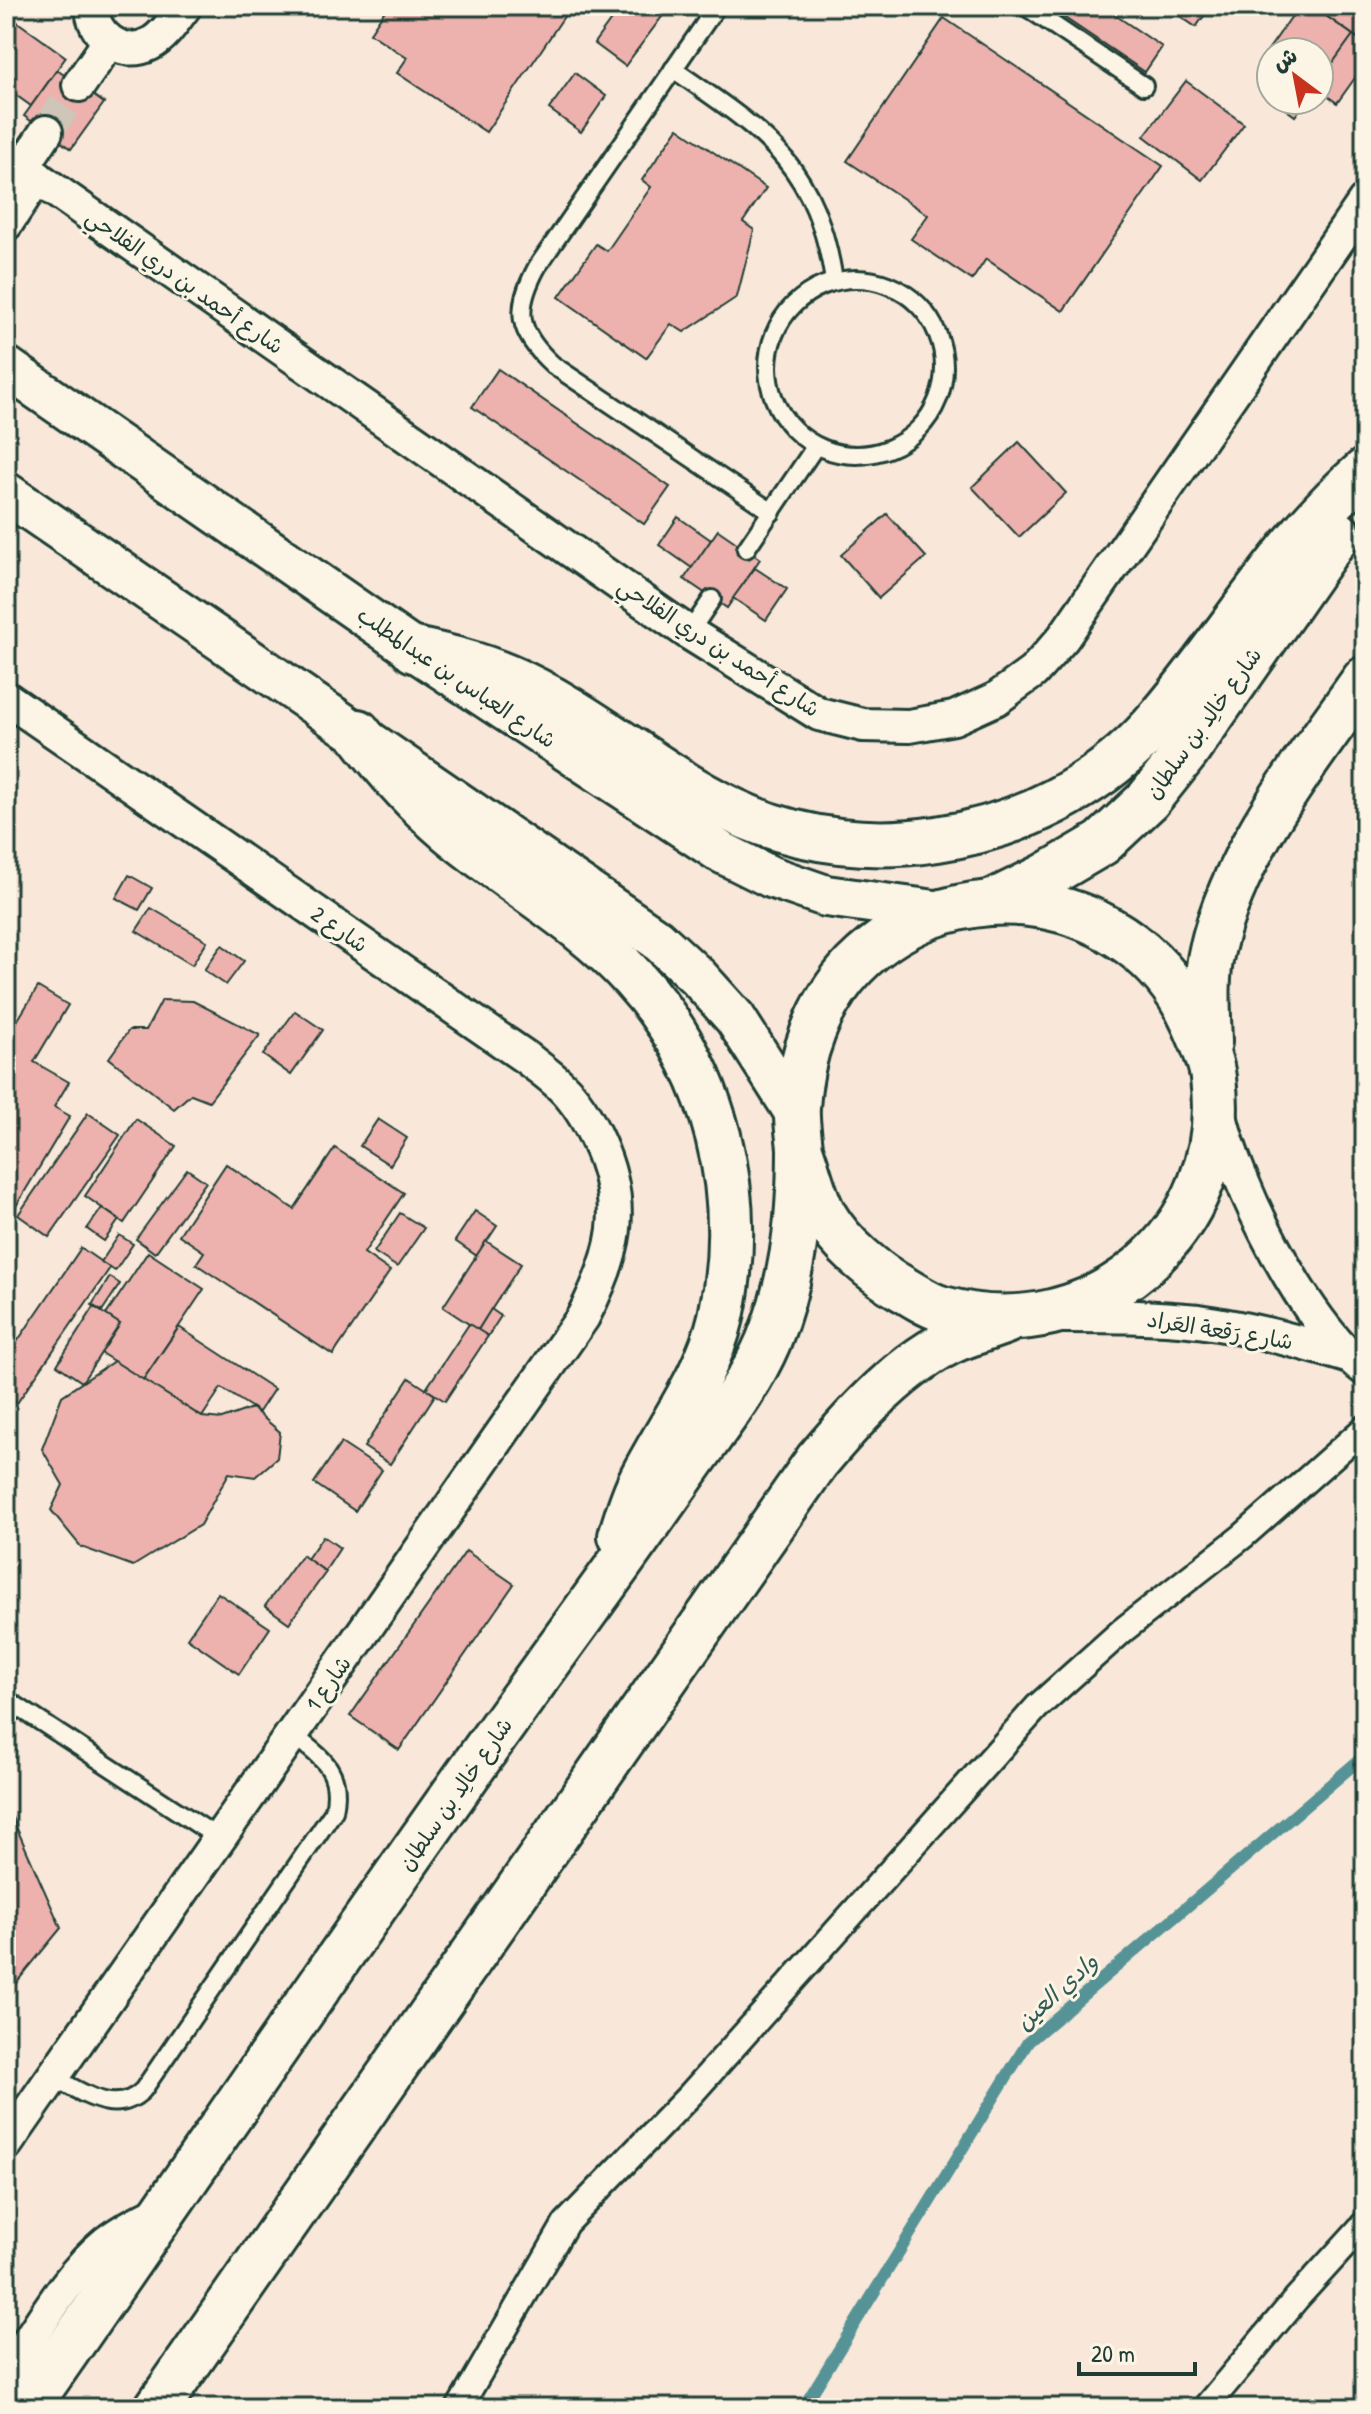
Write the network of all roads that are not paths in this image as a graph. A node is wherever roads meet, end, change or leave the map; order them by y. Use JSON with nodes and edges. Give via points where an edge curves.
{"nodes":[{"id":1,"x":92,"y":6,"type":"edge"},
{"id":2,"x":185,"y":6,"type":"edge"},
{"id":3,"x":717,"y":6,"type":"edge"},
{"id":4,"x":1025,"y":6,"type":"edge"},
{"id":5,"x":109,"y":42,"type":"junction"},
{"id":6,"x":673,"y":69,"type":"junction"},
{"id":7,"x":79,"y":85,"type":"tunnel mouth"},
{"id":8,"x":1144,"y":86,"type":"dead end"},
{"id":9,"x":46,"y":132,"type":"tunnel mouth"},
{"id":10,"x":21,"y":167,"type":"edge"},
{"id":11,"x":1365,"y":201,"type":"edge"},
{"id":12,"x":6,"y":224,"type":"edge"},
{"id":13,"x":834,"y":280,"type":"junction"},
{"id":14,"x":9,"y":364,"type":"edge"},
{"id":15,"x":815,"y":447,"type":"junction"},
{"id":16,"x":1365,"y":471,"type":"edge"},
{"id":17,"x":6,"y":493,"type":"edge"},
{"id":18,"x":1365,"y":496,"type":"edge"},
{"id":19,"x":772,"y":512,"type":"junction"},
{"id":20,"x":746,"y":549,"type":"dead end"},
{"id":21,"x":712,"y":599,"type":"dead end"},
{"id":22,"x":689,"y":633,"type":"junction"},
{"id":23,"x":414,"y":650,"type":"junction"},
{"id":24,"x":1365,"y":679,"type":"edge"},
{"id":25,"x":6,"y":698,"type":"edge"},
{"id":26,"x":358,"y":732,"type":"junction"},
{"id":27,"x":995,"y":901,"type":"junction"},
{"id":28,"x":942,"y":912,"type":"junction"},
{"id":29,"x":1212,"y":1072,"type":"junction"},
{"id":30,"x":798,"y":1131,"type":"junction"},
{"id":31,"x":617,"y":1207,"type":"joint"},
{"id":32,"x":1028,"y":1317,"type":"junction"},
{"id":33,"x":1356,"y":1363,"type":"edge"},
{"id":34,"x":1365,"y":1428,"type":"edge"},
{"id":35,"x":615,"y":1573,"type":"junction"},
{"id":36,"x":6,"y":1699,"type":"edge"},
{"id":37,"x":292,"y":1734,"type":"junction"},
{"id":38,"x":220,"y":1839,"type":"junction"},
{"id":39,"x":53,"y":2077,"type":"junction"},
{"id":40,"x":6,"y":2144,"type":"edge"},
{"id":41,"x":167,"y":2207,"type":"junction"},
{"id":42,"x":1365,"y":2223,"type":"edge"},
{"id":43,"x":6,"y":2375,"type":"edge"},
{"id":44,"x":27,"y":2408,"type":"edge"},
{"id":45,"x":157,"y":2408,"type":"edge"},
{"id":46,"x":459,"y":2408,"type":"edge"},
{"id":47,"x":1205,"y":2408,"type":"edge"}],
"edges":[{"from":1,"to":5,"type":"street","via":[[98,31]]},
{"from":2,"to":5,"type":"street","via":[[150,44],[122,48]]},
{"from":3,"to":6,"type":"lane"},
{"from":4,"to":8,"type":"lane"},
{"from":5,"to":7,"type":"street"},
{"from":6,"to":13,"type":"lane","via":[[756,127],[780,152],[817,211]]},
{"from":6,"to":19,"type":"lane","via":[[537,267],[524,292],[522,320],[532,346],[553,365]]},
{"from":9,"to":10,"type":"street"},
{"from":10,"to":12,"type":"street"},
{"from":10,"to":22,"type":"street","name":"شارع أحمد بن دري الفلاحي"},
{"from":11,"to":22,"type":"street","name":"شارع أحمد بن دري الفلاحي","via":[[1063,638],[1033,672],[996,699],[954,718],[909,726],[863,725],[819,714]]},
{"from":13,"to":15,"type":"lane","via":[[802,296],[778,323],[767,358],[770,394],[787,425]]},
{"from":13,"to":15,"type":"lane","via":[[869,279],[901,290],[927,312],[942,343],[945,377],[934,410],[913,436],[883,453],[849,456]]},
{"from":14,"to":23,"type":"street","name":"شارع العباس بن عبدالمطلب"},
{"from":15,"to":19,"type":"lane"},
{"from":16,"to":23,"type":"main road","via":[[1325,509],[1152,727],[1111,765],[1053,802],[963,835],[909,843],[854,843],[800,834],[748,817],[509,677]]},
{"from":17,"to":26,"type":"street"},
{"from":18,"to":27,"type":"main road","name":"شارع خالِد بن سلطان","via":[[1148,800],[1102,843]]},
{"from":19,"to":20,"type":"lane"},
{"from":21,"to":22,"type":"lane"},
{"from":23,"to":28,"type":"street","name":"شارع العباس بن عبدالمطلب","via":[[719,851],[771,877],[826,896]]},
{"from":24,"to":29,"type":"main road","via":[[1279,801],[1230,899],[1211,951],[1207,997]]},
{"from":25,"to":31,"type":"street","name":"شارع 2","via":[[562,1087],[589,1123],[608,1163]]},
{"from":26,"to":30,"type":"street","via":[[657,939],[735,1018]]},
{"from":26,"to":35,"type":"main road","via":[[449,832],[633,977],[678,1038],[700,1079],[720,1136],[730,1197],[730,1258],[720,1319],[701,1377],[631,1503]]},
{"from":27,"to":28,"type":"main road","name":"شارع خالِد بن سلطان"},
{"from":27,"to":29,"type":"main road","via":[[1067,909],[1132,942],[1181,994]]},
{"from":28,"to":30,"type":"main road","name":"شارع خالِد بن سلطان","via":[[893,934],[852,968],[821,1012],[802,1061]]},
{"from":29,"to":32,"type":"main road","via":[[1213,1146],[1192,1206],[1154,1258],[1103,1295]]},
{"from":29,"to":33,"type":"street","name":"شارع رَقعة العَراد","via":[[1224,1133],[1263,1228],[1295,1283]]},
{"from":30,"to":32,"type":"main road","via":[[825,1218],[874,1273],[939,1309]]},
{"from":30,"to":35,"type":"main road","name":"شارع خالِد بن سلطان","via":[[797,1217],[788,1284],[766,1348]]},
{"from":31,"to":37,"type":"street","name":"شارع 1","via":[[605,1270],[583,1317]]},
{"from":32,"to":33,"type":"street","name":"شارع رَقعة العَراد","via":[[1198,1321],[1261,1332]]},
{"from":32,"to":45,"type":"main road","via":[[956,1339],[904,1372],[857,1414],[817,1461]]},
{"from":34,"to":46,"type":"street","via":[[1037,1707],[701,2082],[566,2223]]},
{"from":35,"to":41,"type":"main road","name":"شارع خالِد بن سلطان","via":[[484,1751]]},
{"from":36,"to":38,"type":"lane"},
{"from":37,"to":38,"type":"street","name":"شارع 1"},
{"from":37,"to":39,"type":"lane","via":[[329,1764],[336,1788],[334,1811],[143,2090],[129,2101],[111,2104]]},
{"from":38,"to":39,"type":"street","name":"شارع 1"},
{"from":39,"to":40,"type":"street","name":"شارع 1"},
{"from":41,"to":43,"type":"street","via":[[107,2242],[82,2266]]},
{"from":41,"to":44,"type":"main road","name":"شارع خالِد بن سلطان"},
{"from":42,"to":47,"type":"street"}]}
